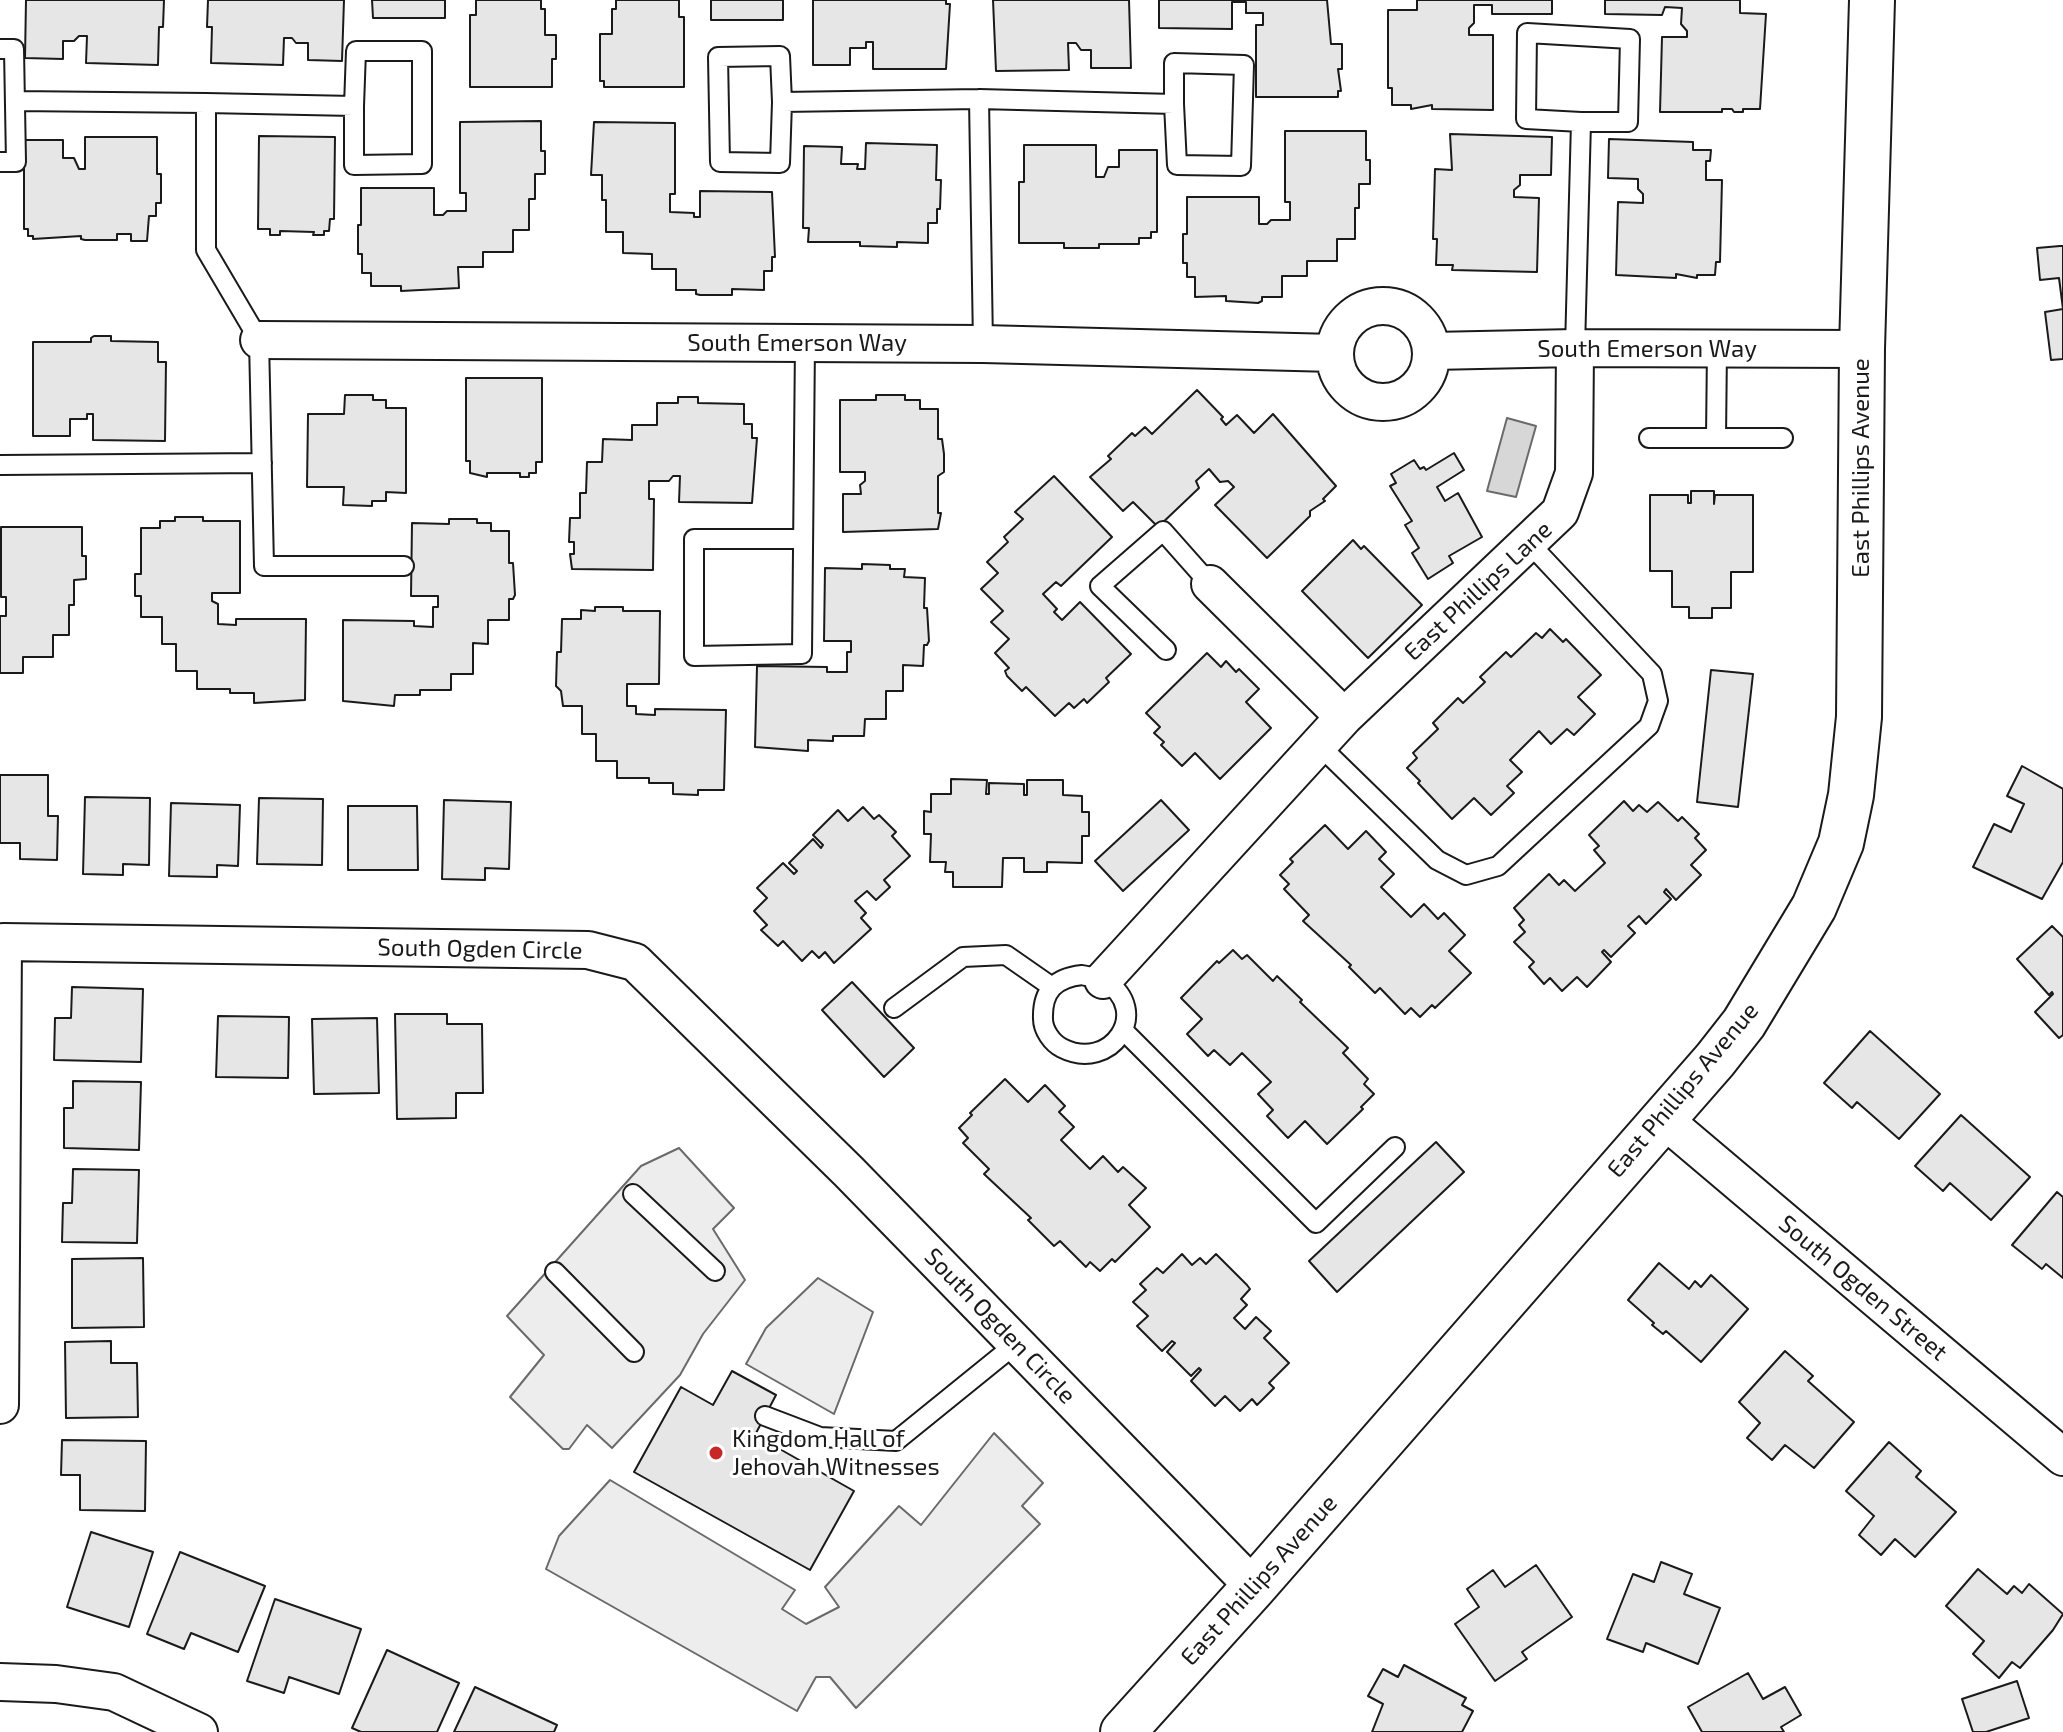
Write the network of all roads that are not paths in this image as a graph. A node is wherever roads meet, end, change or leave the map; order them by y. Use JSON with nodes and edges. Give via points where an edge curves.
{"nodes":[{"id":1,"x":1872,"y":0,"type":"edge"},
{"id":2,"x":0,"y":49,"type":"edge"},
{"id":3,"x":979,"y":99,"type":"junction"},
{"id":4,"x":16,"y":101,"type":"junction"},
{"id":5,"x":782,"y":102,"type":"junction"},
{"id":6,"x":206,"y":103,"type":"junction"},
{"id":7,"x":1174,"y":104,"type":"junction"},
{"id":8,"x":354,"y":106,"type":"junction"},
{"id":9,"x":1581,"y":122,"type":"junction"},
{"id":10,"x":0,"y":162,"type":"edge"},
{"id":11,"x":259,"y":340,"type":"junction"},
{"id":12,"x":805,"y":343,"type":"junction"},
{"id":13,"x":983,"y":344,"type":"junction"},
{"id":14,"x":1575,"y":348,"type":"junction"},
{"id":15,"x":1717,"y":348,"type":"junction"},
{"id":16,"x":1862,"y":349,"type":"junction"},
{"id":17,"x":1432,"y":351,"type":"junction"},
{"id":18,"x":1334,"y":353,"type":"junction"},
{"id":19,"x":1649,"y":438,"type":"dead end"},
{"id":20,"x":1716,"y":438,"type":"junction"},
{"id":21,"x":1783,"y":438,"type":"dead end"},
{"id":22,"x":262,"y":463,"type":"junction"},
{"id":23,"x":0,"y":465,"type":"edge"},
{"id":24,"x":803,"y":539,"type":"junction"},
{"id":25,"x":1529,"y":543,"type":"junction"},
{"id":26,"x":404,"y":566,"type":"dead end"},
{"id":27,"x":1210,"y":584,"type":"joint"},
{"id":28,"x":1166,"y":650,"type":"dead end"},
{"id":29,"x":1344,"y":717,"type":"junction"},
{"id":30,"x":1318,"y":744,"type":"junction"},
{"id":31,"x":1103,"y":980,"type":"junction"},
{"id":32,"x":1052,"y":987,"type":"junction"},
{"id":33,"x":894,"y":1008,"type":"dead end"},
{"id":34,"x":1124,"y":1031,"type":"junction"},
{"id":35,"x":1662,"y":1118,"type":"junction"},
{"id":36,"x":1395,"y":1147,"type":"dead end"},
{"id":37,"x":633,"y":1194,"type":"dead end"},
{"id":38,"x":715,"y":1271,"type":"dead end"},
{"id":39,"x":555,"y":1272,"type":"dead end"},
{"id":40,"x":1017,"y":1343,"type":"junction"},
{"id":41,"x":634,"y":1352,"type":"dead end"},
{"id":42,"x":0,"y":1405,"type":"edge"},
{"id":43,"x":765,"y":1416,"type":"dead end"},
{"id":44,"x":2063,"y":1457,"type":"edge"},
{"id":45,"x":1254,"y":1587,"type":"junction"},
{"id":46,"x":0,"y":1682,"type":"edge"},
{"id":47,"x":199,"y":1732,"type":"edge"},
{"id":48,"x":1123,"y":1732,"type":"edge"}],
"edges":[{"from":1,"to":16,"type":"street","name":"East Phillips Avenue"},
{"from":2,"to":4,"type":"lane","via":[[14,49]]},
{"from":3,"to":5,"type":"lane"},
{"from":3,"to":7,"type":"lane"},
{"from":3,"to":13,"type":"lane"},
{"from":4,"to":6,"type":"lane"},
{"from":4,"to":10,"type":"lane","via":[[16,162]]},
{"from":5,"to":5,"type":"lane","via":[[780,163],[720,162],[718,57],[780,56]]},
{"from":6,"to":8,"type":"lane"},
{"from":6,"to":11,"type":"lane","via":[[206,250]]},
{"from":7,"to":7,"type":"lane","via":[[1177,165],[1241,166],[1244,65],[1174,63]]},
{"from":8,"to":8,"type":"lane","via":[[354,165],[422,164],[422,51],[356,51]]},
{"from":9,"to":9,"type":"lane","via":[[1628,122],[1630,39],[1527,33],[1526,119]]},
{"from":9,"to":14,"type":"lane"},
{"from":11,"to":12,"type":"street","name":"South Emerson Way"},
{"from":11,"to":22,"type":"lane"},
{"from":12,"to":13,"type":"street","name":"South Emerson Way"},
{"from":12,"to":24,"type":"lane"},
{"from":13,"to":18,"type":"street","name":"South Emerson Way"},
{"from":14,"to":15,"type":"street","name":"South Emerson Way"},
{"from":14,"to":17,"type":"street","name":"South Emerson Way"},
{"from":14,"to":25,"type":"street","name":"East Phillips Lane","via":[[1574,473],[1560,512]]},
{"from":15,"to":16,"type":"street","name":"South Emerson Way"},
{"from":15,"to":20,"type":"lane"},
{"from":16,"to":35,"type":"street","name":"East Phillips Avenue","via":[[1859,717],[1841,843],[1814,907],[1744,1023]]},
{"from":17,"to":18,"type":"street","via":[[1424,327],[1406,311],[1382,305],[1359,312],[1341,330]]},
{"from":17,"to":18,"type":"street","via":[[1427,376],[1409,395],[1385,403],[1360,397],[1341,379]]},
{"from":19,"to":20,"type":"lane"},
{"from":20,"to":21,"type":"lane"},
{"from":22,"to":23,"type":"lane"},
{"from":22,"to":26,"type":"lane","via":[[264,566]]},
{"from":24,"to":24,"type":"lane","via":[[802,654],[694,656],[694,539]]},
{"from":25,"to":29,"type":"street","name":"East Phillips Lane"},
{"from":25,"to":30,"type":"lane","via":[[1652,674],[1658,701],[1649,726],[1498,866],[1466,875],[1437,860]]},
{"from":27,"to":28,"type":"lane","via":[[1163,531],[1100,586]]},
{"from":27,"to":29,"type":"street"},
{"from":29,"to":30,"type":"street","name":"East Phillips Lane"},
{"from":30,"to":31,"type":"street","name":"East Phillips Lane"},
{"from":31,"to":32,"type":"lane","via":[[1065,977]]},
{"from":31,"to":34,"type":"lane","via":[[1123,1002]]},
{"from":32,"to":33,"type":"lane","via":[[1006,955],[963,957]]},
{"from":32,"to":34,"type":"lane","via":[[1043,1003],[1043,1026],[1056,1045],[1088,1054],[1106,1050]]},
{"from":34,"to":36,"type":"lane","via":[[1316,1223]]},
{"from":35,"to":44,"type":"street","name":"South Ogden Street"},
{"from":35,"to":45,"type":"street","name":"East Phillips Avenue"},
{"from":37,"to":38,"type":"lane"},
{"from":39,"to":41,"type":"lane"},
{"from":40,"to":42,"type":"street","name":"South Ogden Circle","via":[[635,962],[588,950],[3,942]]},
{"from":40,"to":43,"type":"lane","via":[[896,1441],[820,1437]]},
{"from":40,"to":45,"type":"street","name":"South Ogden Circle"},
{"from":45,"to":48,"type":"street","name":"East Phillips Avenue"},
{"from":46,"to":47,"type":"street","via":[[114,1692]]}]}
